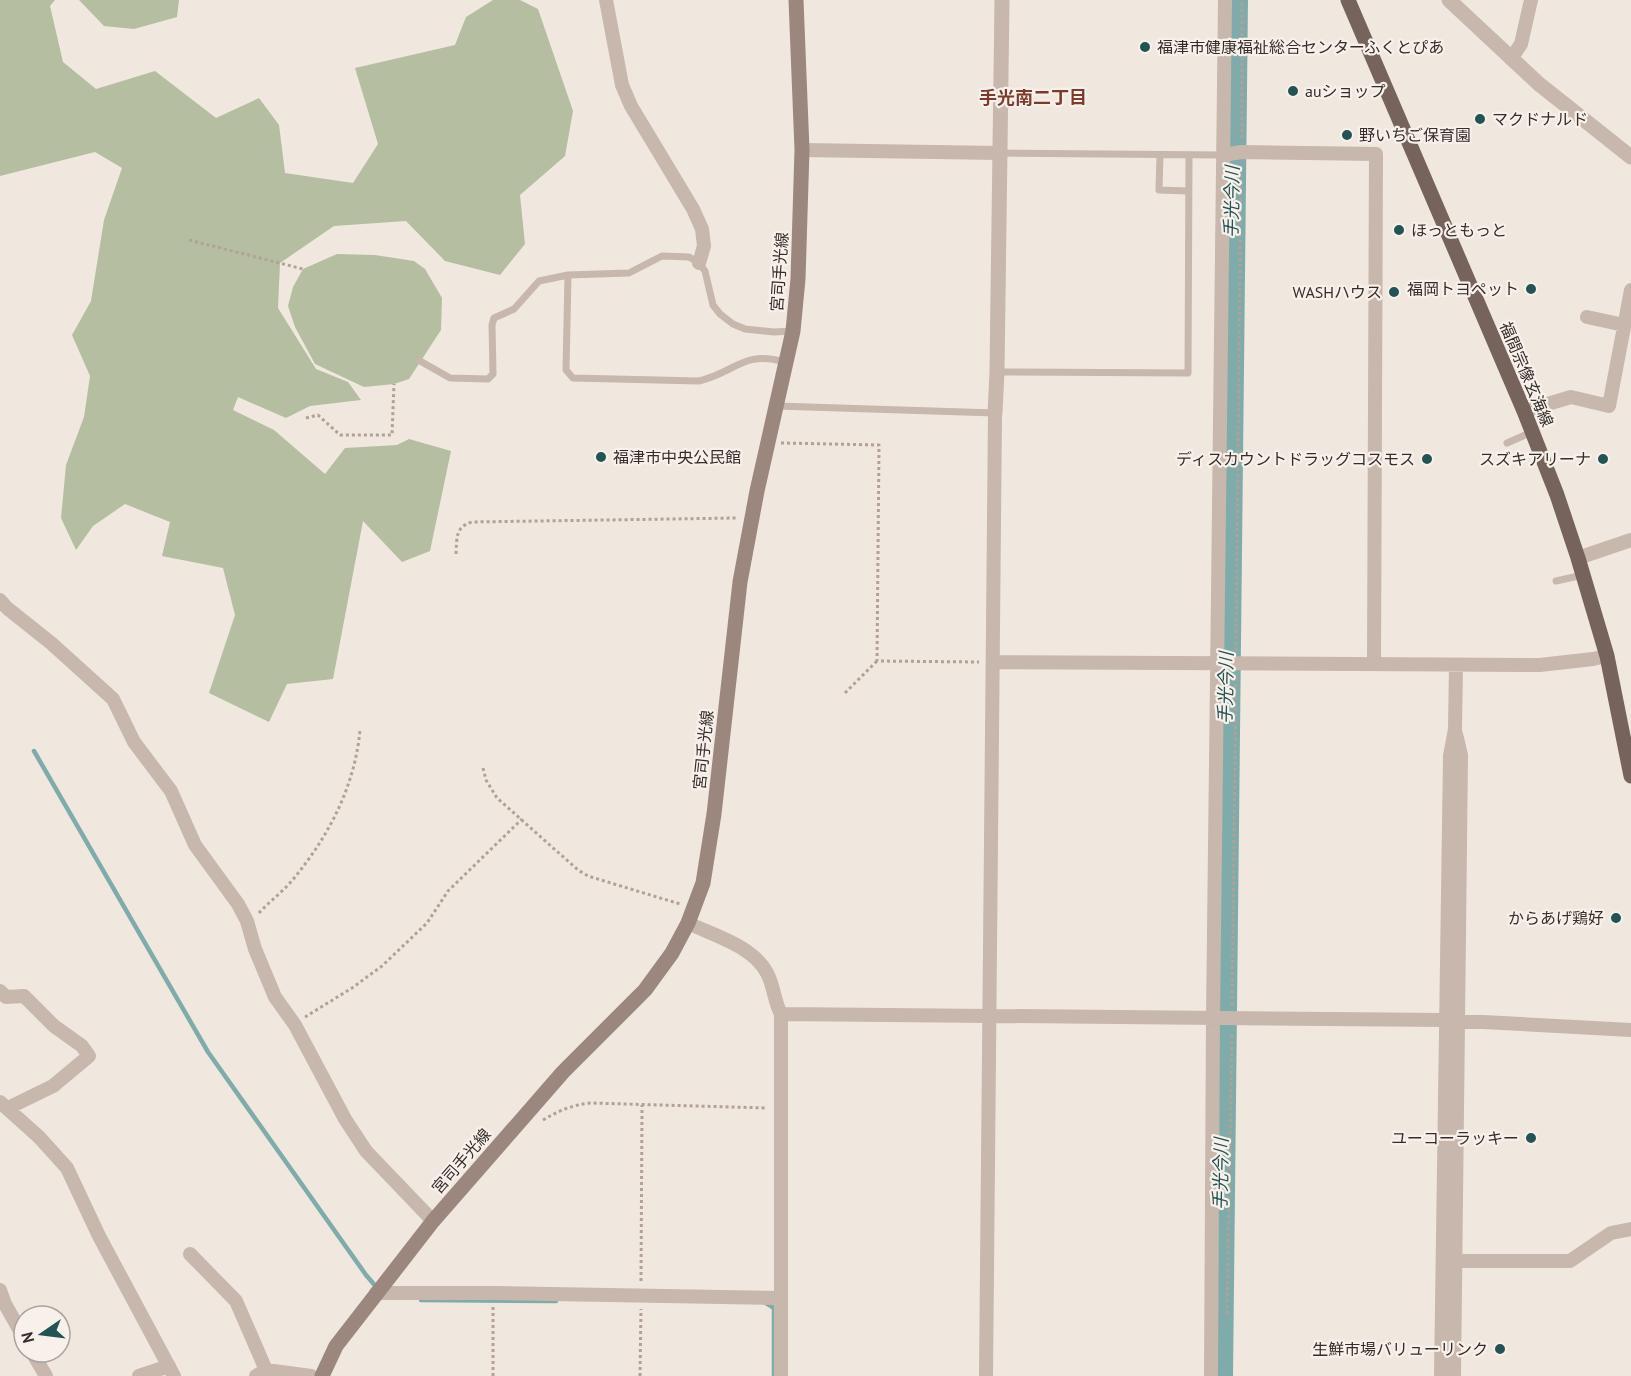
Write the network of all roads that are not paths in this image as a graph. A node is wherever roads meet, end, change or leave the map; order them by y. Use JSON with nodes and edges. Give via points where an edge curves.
{"nodes":[{"id":1,"x":606,"y":0,"type":"edge"},
{"id":2,"x":796,"y":0,"type":"edge"},
{"id":3,"x":1002,"y":0,"type":"edge"},
{"id":4,"x":1225,"y":0,"type":"edge"},
{"id":5,"x":1348,"y":0,"type":"edge"},
{"id":6,"x":1449,"y":0,"type":"edge"},
{"id":7,"x":1531,"y":0,"type":"edge"},
{"id":8,"x":1510,"y":59,"type":"junction"},
{"id":9,"x":802,"y":150,"type":"junction"},
{"id":10,"x":1000,"y":153,"type":"junction"},
{"id":11,"x":1232,"y":154,"type":"junction"},
{"id":12,"x":1160,"y":155,"type":"junction"},
{"id":13,"x":1189,"y":156,"type":"junction"},
{"id":14,"x":1631,"y":157,"type":"edge"},
{"id":15,"x":1188,"y":191,"type":"junction"},
{"id":16,"x":699,"y":263,"type":"junction"},
{"id":17,"x":568,"y":275,"type":"junction"},
{"id":18,"x":1631,"y":290,"type":"edge"},
{"id":19,"x":1587,"y":317,"type":"dead end"},
{"id":20,"x":1624,"y":325,"type":"junction"},
{"id":21,"x":793,"y":331,"type":"junction"},
{"id":22,"x":420,"y":362,"type":"dead end"},
{"id":23,"x":787,"y":363,"type":"junction"},
{"id":24,"x":997,"y":372,"type":"junction"},
{"id":25,"x":777,"y":406,"type":"junction"},
{"id":26,"x":1524,"y":411,"type":"junction"},
{"id":27,"x":995,"y":412,"type":"junction"},
{"id":28,"x":1532,"y":432,"type":"junction"},
{"id":29,"x":1507,"y":443,"type":"dead end"},
{"id":30,"x":1631,"y":540,"type":"edge"},
{"id":31,"x":1578,"y":558,"type":"junction"},
{"id":32,"x":1583,"y":575,"type":"junction"},
{"id":33,"x":1556,"y":581,"type":"dead end"},
{"id":34,"x":0,"y":600,"type":"edge"},
{"id":35,"x":1607,"y":656,"type":"junction"},
{"id":36,"x":993,"y":662,"type":"junction"},
{"id":37,"x":1227,"y":664,"type":"junction"},
{"id":38,"x":1374,"y":664,"type":"junction"},
{"id":39,"x":1456,"y":665,"type":"junction"},
{"id":40,"x":1631,"y":776,"type":"edge"},
{"id":41,"x":690,"y":916,"type":"junction"},
{"id":42,"x":0,"y":991,"type":"edge"},
{"id":43,"x":781,"y":1014,"type":"junction"},
{"id":44,"x":990,"y":1015,"type":"junction"},
{"id":45,"x":1223,"y":1018,"type":"junction"},
{"id":46,"x":1452,"y":1021,"type":"junction"},
{"id":47,"x":1631,"y":1030,"type":"edge"},
{"id":48,"x":4,"y":1105,"type":"edge"},
{"id":49,"x":433,"y":1221,"type":"junction"},
{"id":50,"x":1631,"y":1229,"type":"edge"},
{"id":51,"x":190,"y":1254,"type":"dead end"},
{"id":52,"x":1448,"y":1261,"type":"junction"},
{"id":53,"x":0,"y":1290,"type":"edge"},
{"id":54,"x":376,"y":1293,"type":"junction"},
{"id":55,"x":780,"y":1298,"type":"junction"},
{"id":56,"x":12,"y":1317,"type":"edge"},
{"id":57,"x":171,"y":1371,"type":"edge"},
{"id":58,"x":261,"y":1373,"type":"edge"},
{"id":59,"x":139,"y":1376,"type":"edge"},
{"id":60,"x":311,"y":1376,"type":"edge"},
{"id":61,"x":322,"y":1376,"type":"edge"},
{"id":62,"x":781,"y":1376,"type":"edge"},
{"id":63,"x":986,"y":1376,"type":"edge"},
{"id":64,"x":1211,"y":1376,"type":"edge"},
{"id":65,"x":1441,"y":1376,"type":"edge"},
{"id":66,"x":1454,"y":1376,"type":"edge"}],
"edges":[{"from":1,"to":16,"type":"street","via":[[622,85],[702,229],[704,246]]},
{"from":2,"to":9,"type":"main road","name":"宮司手光線"},
{"from":3,"to":10,"type":"street"},
{"from":4,"to":11,"type":"street"},
{"from":5,"to":26,"type":"main road","name":"福間宗像玄海線"},
{"from":6,"to":8,"type":"street"},
{"from":7,"to":8,"type":"street","via":[[1521,44]]},
{"from":8,"to":14,"type":"street"},
{"from":9,"to":10,"type":"street"},
{"from":9,"to":21,"type":"main road","name":"宮司手光線"},
{"from":10,"to":12,"type":"lane"},
{"from":10,"to":24,"type":"street"},
{"from":11,"to":13,"type":"lane"},
{"from":11,"to":37,"type":"street"},
{"from":11,"to":38,"type":"street","via":[[1376,154]]},
{"from":12,"to":13,"type":"lane"},
{"from":12,"to":15,"type":"lane","via":[[1159,190]]},
{"from":13,"to":15,"type":"lane"},
{"from":15,"to":24,"type":"lane","via":[[1188,373]]},
{"from":16,"to":17,"type":"lane","via":[[689,257],[662,256],[629,273]]},
{"from":16,"to":21,"type":"lane","via":[[705,271],[713,304],[733,324],[774,332]]},
{"from":17,"to":22,"type":"lane","via":[[539,281],[514,309],[494,318],[494,365],[488,379],[450,378]]},
{"from":17,"to":23,"type":"lane","via":[[566,370],[573,378],[699,381],[754,359]]},
{"from":18,"to":20,"type":"street"},
{"from":19,"to":20,"type":"street"},
{"from":20,"to":26,"type":"street","via":[[1609,406],[1571,397]]},
{"from":21,"to":23,"type":"main road","name":"宮司手光線"},
{"from":23,"to":25,"type":"main road","name":"宮司手光線"},
{"from":24,"to":27,"type":"street"},
{"from":25,"to":27,"type":"lane"},
{"from":25,"to":41,"type":"main road","name":"宮司手光線","via":[[740,582],[711,841],[703,883]]},
{"from":26,"to":28,"type":"main road","name":"福間宗像玄海線"},
{"from":27,"to":36,"type":"street"},
{"from":28,"to":29,"type":"lane"},
{"from":28,"to":31,"type":"main road","name":"福間宗像玄海線"},
{"from":30,"to":31,"type":"street"},
{"from":31,"to":32,"type":"main road","name":"福間宗像玄海線"},
{"from":32,"to":33,"type":"lane"},
{"from":32,"to":35,"type":"main road","name":"福間宗像玄海線"},
{"from":34,"to":49,"type":"street","via":[[113,699],[134,742],[171,791],[195,845],[238,904],[274,997],[295,1025],[345,1119],[366,1151]]},
{"from":35,"to":39,"type":"street","via":[[1540,665]]},
{"from":35,"to":40,"type":"main road","name":"福間宗像玄海線"},
{"from":36,"to":37,"type":"street"},
{"from":36,"to":44,"type":"street"},
{"from":37,"to":38,"type":"street"},
{"from":37,"to":45,"type":"street"},
{"from":38,"to":39,"type":"street"},
{"from":39,"to":46,"type":"street","via":[[1455,729],[1450,756],[1454,873]]},
{"from":41,"to":43,"type":"street","via":[[754,957],[767,974]]},
{"from":41,"to":49,"type":"main road","name":"宮司手光線","via":[[672,953],[645,990],[563,1072]]},
{"from":42,"to":48,"type":"street","via":[[6,997],[24,996],[89,1056],[53,1086]]},
{"from":43,"to":44,"type":"street"},
{"from":43,"to":55,"type":"street"},
{"from":44,"to":45,"type":"street"},
{"from":44,"to":63,"type":"street"},
{"from":45,"to":46,"type":"street"},
{"from":45,"to":64,"type":"street"},
{"from":46,"to":47,"type":"street"},
{"from":46,"to":52,"type":"street"},
{"from":48,"to":57,"type":"street","via":[[67,1168]]},
{"from":49,"to":54,"type":"main road","name":"宮司手光線"},
{"from":50,"to":52,"type":"street","via":[[1611,1233],[1570,1261]]},
{"from":51,"to":58,"type":"street","via":[[236,1300]]},
{"from":52,"to":65,"type":"street"},
{"from":52,"to":66,"type":"street"},
{"from":53,"to":56,"type":"street"},
{"from":54,"to":55,"type":"street"},
{"from":54,"to":61,"type":"main road","name":"宮司手光線","via":[[336,1346]]},
{"from":55,"to":62,"type":"street"},
{"from":57,"to":59,"type":"street"},
{"from":58,"to":60,"type":"street"}]}
